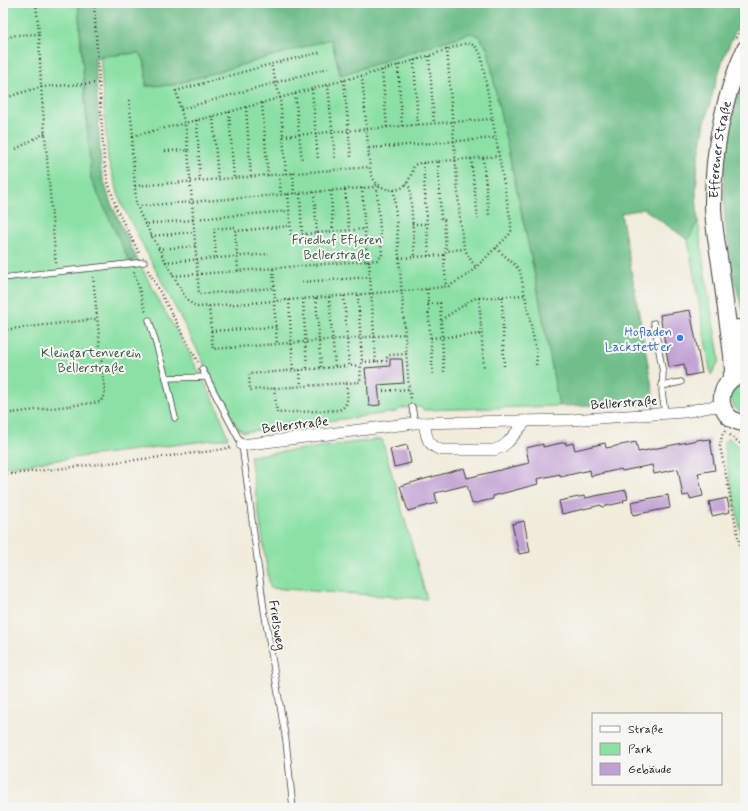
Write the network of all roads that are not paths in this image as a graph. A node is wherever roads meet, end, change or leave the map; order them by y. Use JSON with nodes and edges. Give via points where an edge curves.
{"nodes":[{"id":1,"x":745,"y":49,"type":"edge"},
{"id":2,"x":715,"y":230,"type":"junction"},
{"id":3,"x":144,"y":262,"type":"road end"},
{"id":4,"x":3,"y":278,"type":"edge"},
{"id":5,"x":149,"y":320,"type":"road end"},
{"id":6,"x":654,"y":323,"type":"dead end"},
{"id":7,"x":745,"y":360,"type":"edge"},
{"id":8,"x":202,"y":369,"type":"road end"},
{"id":9,"x":745,"y":374,"type":"edge"},
{"id":10,"x":207,"y":377,"type":"junction"},
{"id":11,"x":166,"y":378,"type":"junction"},
{"id":12,"x":730,"y":380,"type":"junction"},
{"id":13,"x":681,"y":382,"type":"dead end"},
{"id":14,"x":662,"y":386,"type":"junction"},
{"id":15,"x":723,"y":406,"type":"junction"},
{"id":16,"x":412,"y":407,"type":"road end"},
{"id":17,"x":665,"y":413,"type":"junction"},
{"id":18,"x":175,"y":418,"type":"dead end"},
{"id":19,"x":526,"y":421,"type":"junction"},
{"id":20,"x":419,"y":423,"type":"junction"},
{"id":21,"x":738,"y":427,"type":"edge"},
{"id":22,"x":242,"y":445,"type":"junction"},
{"id":23,"x":293,"y":808,"type":"edge"}],
"edges":[{"from":1,"to":2,"type":"street","name":"Efferener Straße","via":[[727,96],[718,138],[713,205]]},
{"from":2,"to":7,"type":"street","name":"Efferener Straße"},
{"from":2,"to":12,"type":"street","name":"Efferener Straße","via":[[732,355],[733,372]]},
{"from":3,"to":4,"type":"lane"},
{"from":5,"to":11,"type":"lane"},
{"from":6,"to":14,"type":"lane","via":[[663,373]]},
{"from":8,"to":10,"type":"lane","name":"Frielsweg"},
{"from":9,"to":12,"type":"street"},
{"from":10,"to":11,"type":"lane"},
{"from":10,"to":22,"type":"lane","name":"Frielsweg"},
{"from":11,"to":18,"type":"lane"},
{"from":12,"to":15,"type":"street","name":"Efferener Straße","via":[[723,392]]},
{"from":13,"to":14,"type":"lane"},
{"from":14,"to":17,"type":"lane"},
{"from":15,"to":17,"type":"street","name":"Bellerstraße"},
{"from":15,"to":21,"type":"street"},
{"from":16,"to":20,"type":"lane"},
{"from":17,"to":19,"type":"street","name":"Bellerstraße"},
{"from":19,"to":20,"type":"street","name":"Bellerstraße"},
{"from":19,"to":20,"type":"street","via":[[508,442],[494,450],[434,448]]},
{"from":20,"to":22,"type":"street","name":"Bellerstraße"},
{"from":22,"to":23,"type":"lane","name":"Frielsweg","via":[[264,610],[286,741]]}]}
